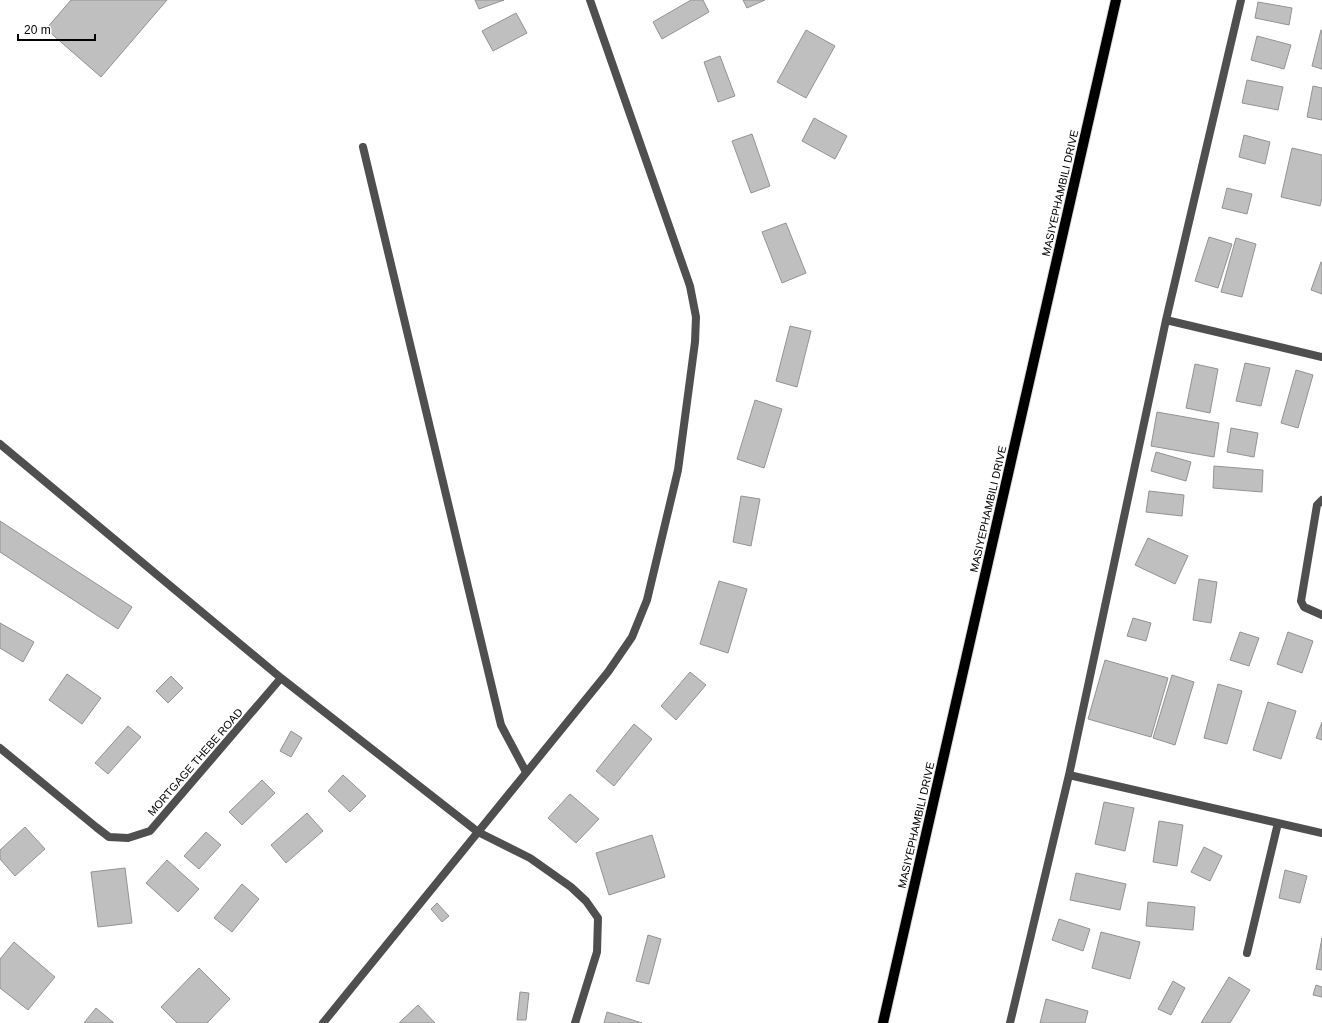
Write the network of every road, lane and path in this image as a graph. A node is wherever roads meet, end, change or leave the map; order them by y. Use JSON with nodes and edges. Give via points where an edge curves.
{"nodes":[{"id":1,"x":590,"y":0,"type":"edge"},
{"id":2,"x":1116,"y":0,"type":"edge"},
{"id":3,"x":1241,"y":0,"type":"edge"},
{"id":4,"x":363,"y":148,"type":"dead end"},
{"id":5,"x":1166,"y":320,"type":"junction"},
{"id":6,"x":1322,"y":357,"type":"edge"},
{"id":7,"x":0,"y":444,"type":"edge"},
{"id":8,"x":1322,"y":500,"type":"edge"},
{"id":9,"x":1322,"y":615,"type":"edge"},
{"id":10,"x":281,"y":678,"type":"junction"},
{"id":11,"x":0,"y":748,"type":"edge"},
{"id":12,"x":526,"y":772,"type":"junction"},
{"id":13,"x":1069,"y":775,"type":"junction"},
{"id":14,"x":1278,"y":823,"type":"junction"},
{"id":15,"x":478,"y":832,"type":"junction"},
{"id":16,"x":1322,"y":833,"type":"edge"},
{"id":17,"x":1247,"y":953,"type":"dead end"},
{"id":18,"x":323,"y":1023,"type":"edge"},
{"id":19,"x":575,"y":1023,"type":"edge"},
{"id":20,"x":883,"y":1023,"type":"edge"},
{"id":21,"x":1010,"y":1023,"type":"edge"}],
"edges":[{"from":1,"to":12,"type":"street","via":[[690,286],[696,317],[694,342],[678,470],[647,600],[632,637],[608,672]]},
{"from":2,"to":20,"type":"main road","name":"MASIYEPHAMBILI DRIVE"},
{"from":3,"to":5,"type":"street"},
{"from":4,"to":12,"type":"street","via":[[501,725]]},
{"from":5,"to":6,"type":"street"},
{"from":5,"to":13,"type":"street"},
{"from":7,"to":10,"type":"street"},
{"from":8,"to":9,"type":"street","via":[[1317,505],[1301,601],[1304,607]]},
{"from":10,"to":11,"type":"street","name":"MORTGAGE THEBE ROAD","via":[[150,831],[128,838],[110,837]]},
{"from":10,"to":15,"type":"street"},
{"from":12,"to":15,"type":"street"},
{"from":13,"to":14,"type":"street"},
{"from":13,"to":21,"type":"street"},
{"from":14,"to":16,"type":"street"},
{"from":14,"to":17,"type":"street"},
{"from":15,"to":18,"type":"street"},
{"from":15,"to":19,"type":"street","via":[[530,858],[571,887],[586,901],[598,918],[597,952]]}]}
